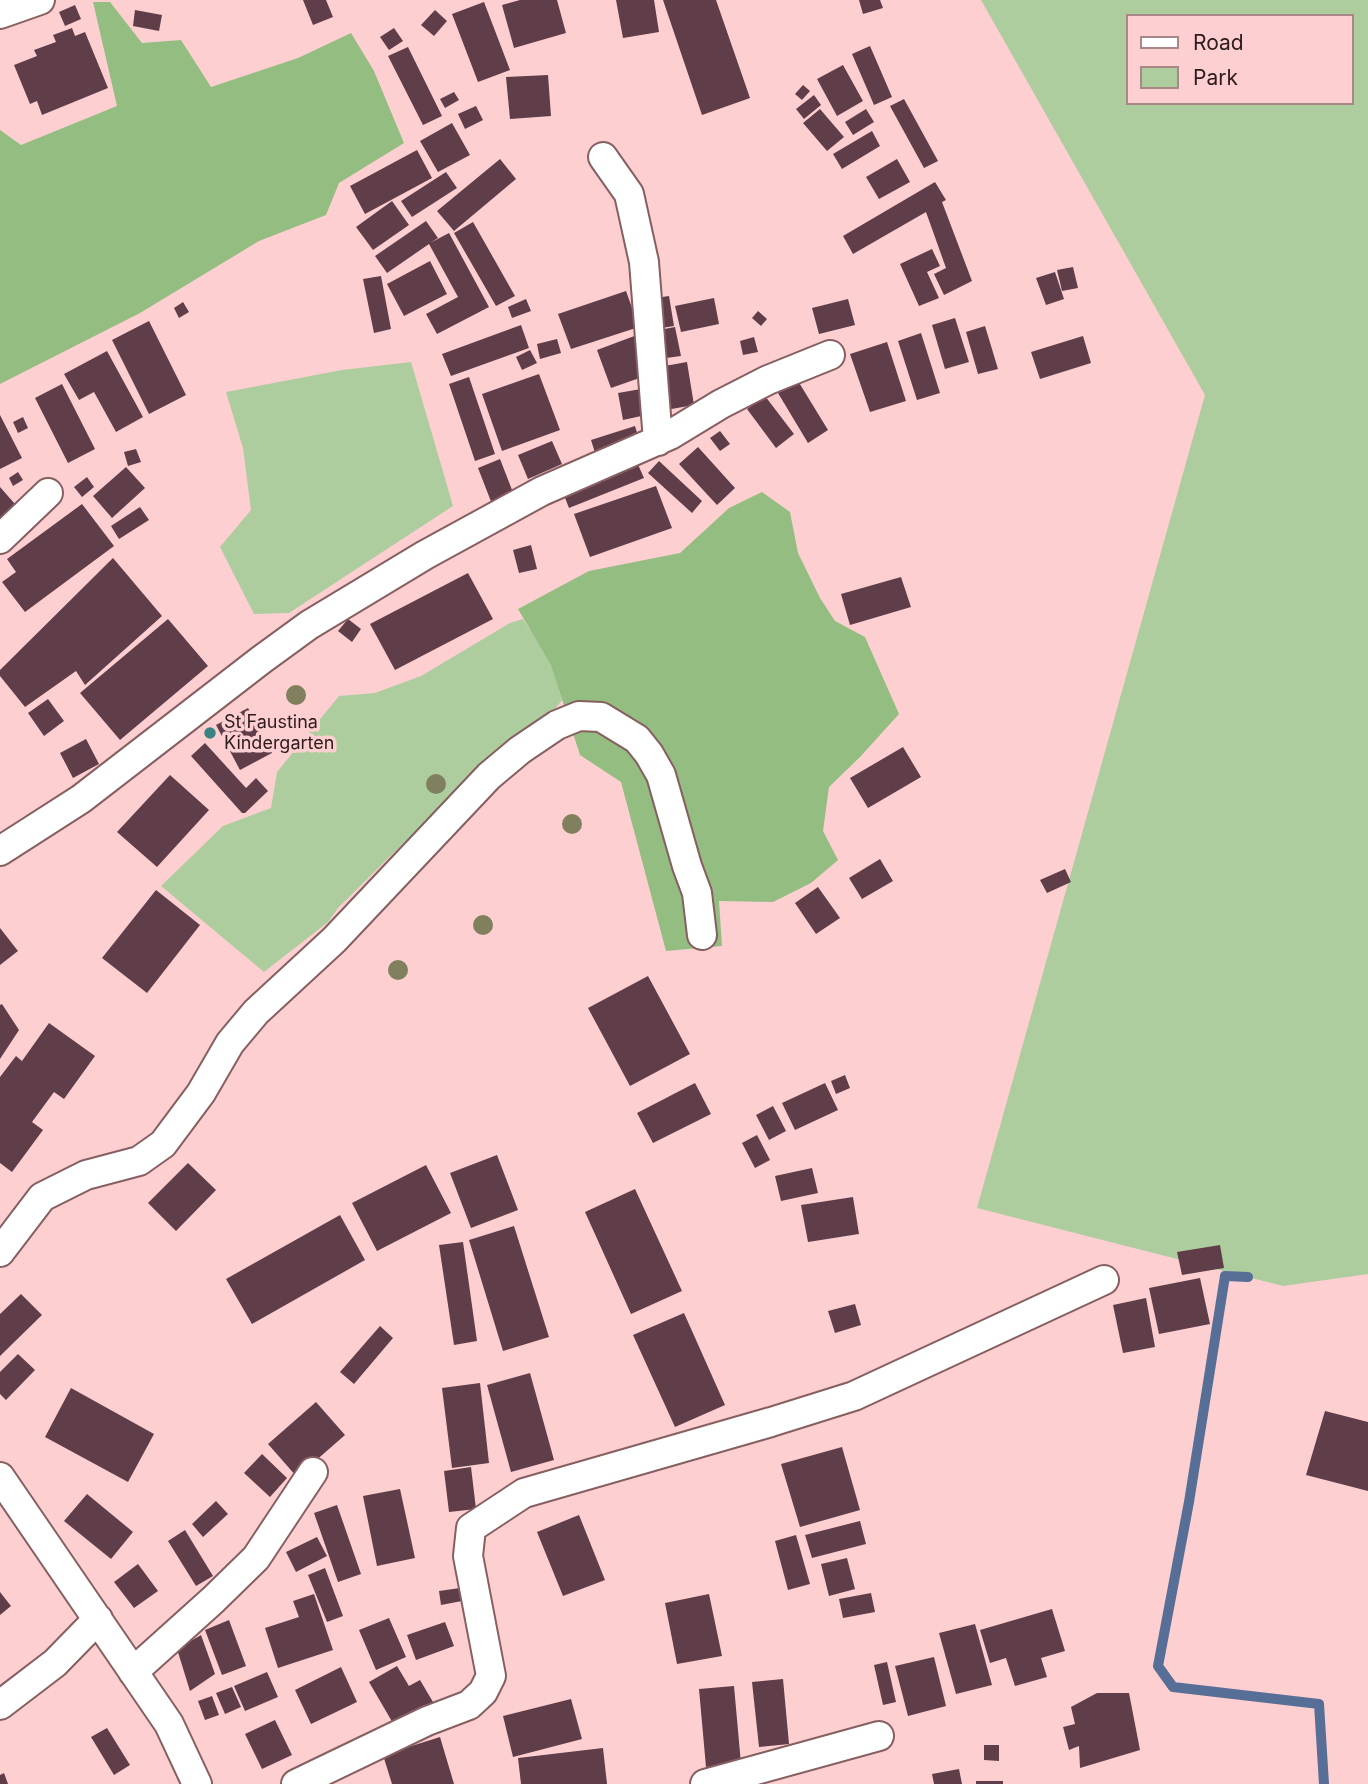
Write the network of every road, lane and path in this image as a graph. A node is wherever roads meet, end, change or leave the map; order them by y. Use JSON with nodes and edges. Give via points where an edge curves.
{"nodes":[{"id":1,"x":40,"y":0,"type":"edge"},
{"id":2,"x":0,"y":14,"type":"edge"},
{"id":3,"x":603,"y":157,"type":"dead end"},
{"id":4,"x":830,"y":355,"type":"dead end"},
{"id":5,"x":658,"y":441,"type":"junction"},
{"id":6,"x":48,"y":493,"type":"dead end"},
{"id":7,"x":0,"y":539,"type":"edge"},
{"id":8,"x":0,"y":850,"type":"edge"},
{"id":9,"x":702,"y":935,"type":"dead end"},
{"id":10,"x":0,"y":1252,"type":"edge"},
{"id":11,"x":1104,"y":1280,"type":"dead end"},
{"id":12,"x":313,"y":1472,"type":"dead end"},
{"id":13,"x":0,"y":1477,"type":"edge"},
{"id":14,"x":97,"y":1619,"type":"junction"},
{"id":15,"x":133,"y":1672,"type":"junction"},
{"id":16,"x":0,"y":1705,"type":"edge"},
{"id":17,"x":879,"y":1736,"type":"dead end"},
{"id":18,"x":197,"y":1784,"type":"edge"},
{"id":19,"x":296,"y":1784,"type":"edge"},
{"id":20,"x":705,"y":1784,"type":"edge"}],
"edges":[{"from":1,"to":2,"type":"street"},
{"from":3,"to":5,"type":"street","via":[[629,194],[644,262]]},
{"from":4,"to":5,"type":"street","via":[[768,380]]},
{"from":5,"to":8,"type":"street","via":[[542,491],[309,625],[81,799]]},
{"from":6,"to":7,"type":"street"},
{"from":9,"to":10,"type":"street","via":[[697,893],[661,775],[649,754],[637,740],[601,717],[579,716],[557,725],[489,776],[334,940],[256,1012],[163,1144],[139,1161],[86,1175],[42,1197]]},
{"from":11,"to":19,"type":"street","via":[[854,1395],[524,1493],[471,1528],[468,1556],[491,1676],[483,1692],[469,1706],[427,1721]]},
{"from":12,"to":15,"type":"street","via":[[256,1558]]},
{"from":13,"to":14,"type":"street"},
{"from":14,"to":15,"type":"street"},
{"from":14,"to":16,"type":"street","via":[[55,1663]]},
{"from":15,"to":18,"type":"street","via":[[169,1724]]},
{"from":17,"to":20,"type":"street"}]}
